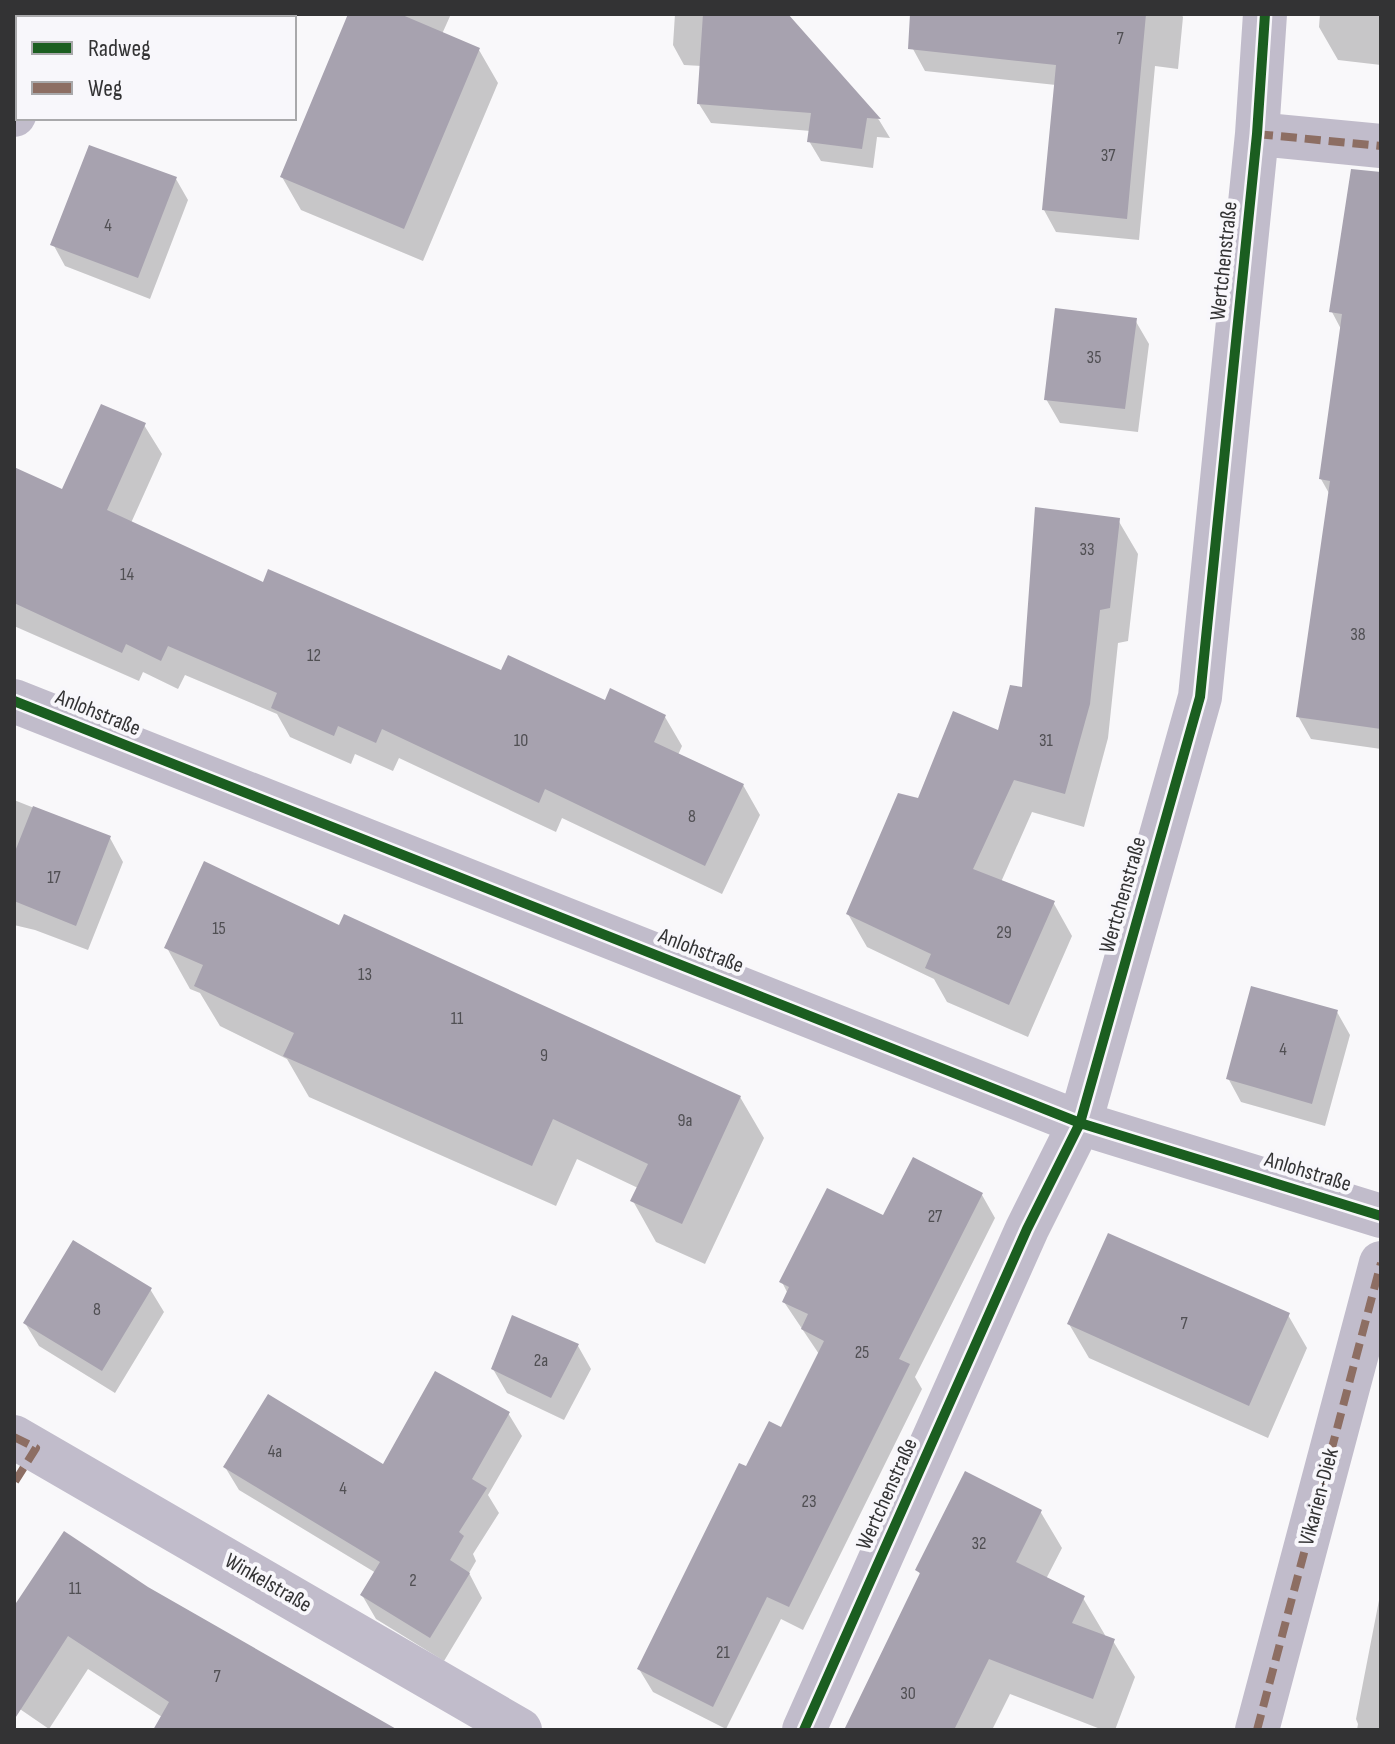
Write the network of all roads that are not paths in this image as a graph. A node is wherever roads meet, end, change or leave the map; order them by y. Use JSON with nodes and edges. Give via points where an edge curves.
{"nodes":[{"id":1,"x":1265,"y":14,"type":"edge"},
{"id":2,"x":1257,"y":134,"type":"junction"},
{"id":3,"x":1381,"y":146,"type":"edge"},
{"id":4,"x":14,"y":701,"type":"edge"},
{"id":5,"x":1080,"y":1123,"type":"junction"},
{"id":6,"x":1381,"y":1216,"type":"edge"},
{"id":7,"x":1381,"y":1263,"type":"edge"},
{"id":8,"x":14,"y":1437,"type":"edge"},
{"id":9,"x":520,"y":1730,"type":"edge"},
{"id":10,"x":804,"y":1730,"type":"edge"},
{"id":11,"x":1257,"y":1730,"type":"edge"}],
"edges":[{"from":1,"to":2,"type":"street","name":"Wertchenstraße"},
{"from":2,"to":3,"type":"street"},
{"from":2,"to":5,"type":"street","name":"Wertchenstraße","via":[[1200,697]]},
{"from":4,"to":5,"type":"street","name":"Anlohstraße"},
{"from":5,"to":6,"type":"street","name":"Anlohstraße"},
{"from":5,"to":10,"type":"street","name":"Wertchenstraße","via":[[1027,1229]]},
{"from":7,"to":11,"type":"street","name":"Vikarien-Diek"},
{"from":8,"to":9,"type":"street","name":"Winkelstraße"}]}
